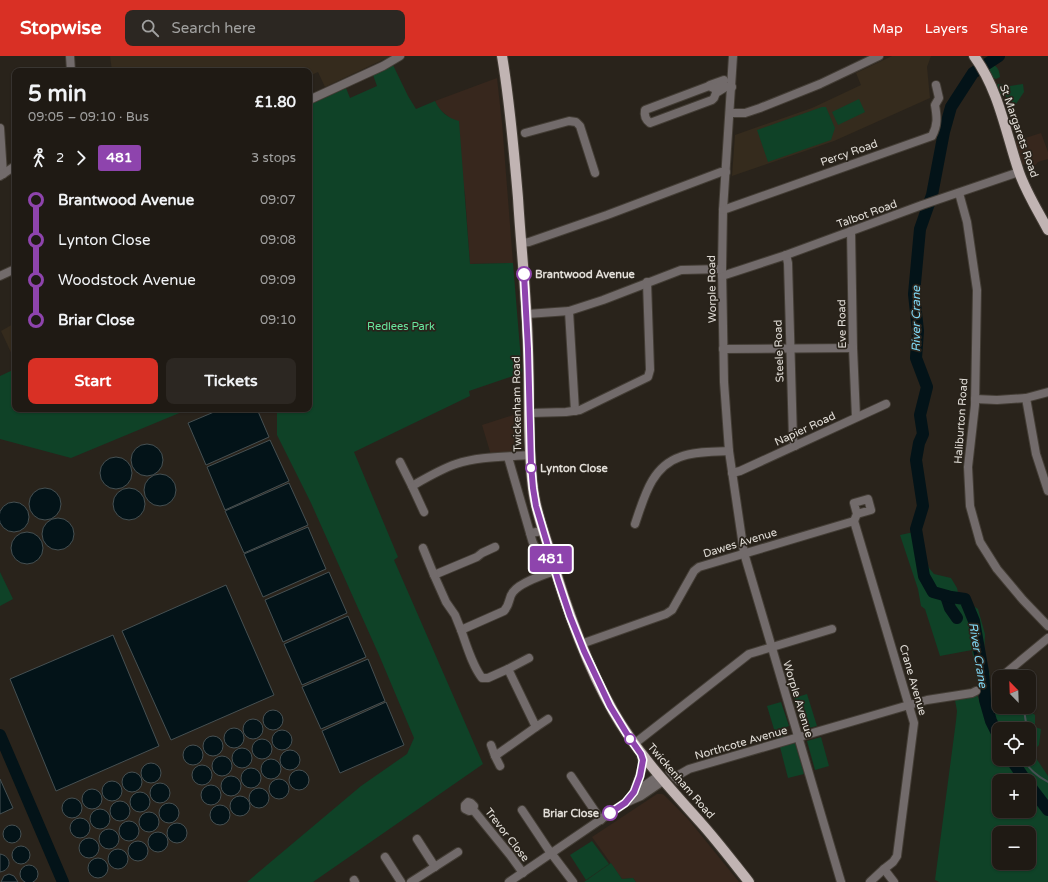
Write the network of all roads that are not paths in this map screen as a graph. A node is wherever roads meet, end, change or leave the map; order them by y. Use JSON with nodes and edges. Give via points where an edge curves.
{"nodes":[{"id":1,"x":70,"y":56,"type":"edge"},
{"id":2,"x":400,"y":56,"type":"edge"},
{"id":3,"x":502,"y":56,"type":"edge"},
{"id":4,"x":733,"y":56,"type":"edge"},
{"id":5,"x":879,"y":56,"type":"edge"},
{"id":6,"x":975,"y":57,"type":"edge"},
{"id":7,"x":71,"y":68,"type":"edge"},
{"id":8,"x":727,"y":85,"type":"junction"},
{"id":9,"x":936,"y":85,"type":"dead end"},
{"id":10,"x":713,"y":89,"type":"junction"},
{"id":11,"x":312,"y":99,"type":"edge"},
{"id":12,"x":730,"y":113,"type":"junction"},
{"id":13,"x":0,"y":128,"type":"edge"},
{"id":14,"x":524,"y":133,"type":"dead end"},
{"id":15,"x":12,"y":168,"type":"edge"},
{"id":16,"x":726,"y":172,"type":"junction"},
{"id":17,"x":1019,"y":172,"type":"junction"},
{"id":18,"x":595,"y":173,"type":"dead end"},
{"id":19,"x":1,"y":175,"type":"edge"},
{"id":20,"x":959,"y":193,"type":"junction"},
{"id":21,"x":723,"y":210,"type":"junction"},
{"id":22,"x":1048,"y":230,"type":"edge"},
{"id":23,"x":851,"y":232,"type":"junction"},
{"id":24,"x":522,"y":243,"type":"junction"},
{"id":25,"x":786,"y":255,"type":"junction"},
{"id":26,"x":12,"y":270,"type":"edge"},
{"id":27,"x":722,"y":273,"type":"junction"},
{"id":28,"x":0,"y":276,"type":"edge"},
{"id":29,"x":647,"y":282,"type":"junction"},
{"id":30,"x":569,"y":311,"type":"junction"},
{"id":31,"x":527,"y":314,"type":"junction"},
{"id":32,"x":853,"y":348,"type":"junction"},
{"id":33,"x":724,"y":349,"type":"junction"},
{"id":34,"x":790,"y":349,"type":"junction"},
{"id":35,"x":1048,"y":392,"type":"edge"},
{"id":36,"x":1026,"y":398,"type":"junction"},
{"id":37,"x":975,"y":399,"type":"junction"},
{"id":38,"x":886,"y":404,"type":"dead end"},
{"id":39,"x":575,"y":411,"type":"junction"},
{"id":40,"x":530,"y":413,"type":"junction"},
{"id":41,"x":856,"y":417,"type":"junction"},
{"id":42,"x":795,"y":446,"type":"junction"},
{"id":43,"x":729,"y":451,"type":"junction"},
{"id":44,"x":530,"y":455,"type":"junction"},
{"id":45,"x":508,"y":457,"type":"junction"},
{"id":46,"x":400,"y":462,"type":"dead end"},
{"id":47,"x":732,"y":473,"type":"junction"},
{"id":48,"x":412,"y":486,"type":"junction"},
{"id":49,"x":1048,"y":491,"type":"edge"},
{"id":50,"x":424,"y":512,"type":"dead end"},
{"id":51,"x":856,"y":517,"type":"joint"},
{"id":52,"x":738,"y":521,"type":"joint"},
{"id":53,"x":635,"y":524,"type":"dead end"},
{"id":54,"x":543,"y":531,"type":"junction"},
{"id":55,"x":530,"y":533,"type":"junction"},
{"id":56,"x":495,"y":547,"type":"dead end"},
{"id":57,"x":423,"y":548,"type":"dead end"},
{"id":58,"x":540,"y":550,"type":"dead end"},
{"id":59,"x":744,"y":553,"type":"junction"},
{"id":60,"x":555,"y":571,"type":"junction"},
{"id":61,"x":434,"y":575,"type":"junction"},
{"id":62,"x":1048,"y":626,"type":"edge"},
{"id":63,"x":832,"y":629,"type":"dead end"},
{"id":64,"x":461,"y":630,"type":"junction"},
{"id":65,"x":1048,"y":638,"type":"edge"},
{"id":66,"x":581,"y":644,"type":"junction"},
{"id":67,"x":771,"y":647,"type":"junction"},
{"id":68,"x":529,"y":658,"type":"dead end"},
{"id":69,"x":508,"y":669,"type":"junction"},
{"id":70,"x":1010,"y":670,"type":"edge"},
{"id":71,"x":976,"y":691,"type":"dead end"},
{"id":72,"x":909,"y":705,"type":"junction"},
{"id":73,"x":548,"y":719,"type":"dead end"},
{"id":74,"x":536,"y":728,"type":"junction"},
{"id":75,"x":798,"y":738,"type":"junction"},
{"id":76,"x":634,"y":744,"type":"junction"},
{"id":77,"x":490,"y":745,"type":"dead end"},
{"id":78,"x":641,"y":754,"type":"junction"},
{"id":79,"x":495,"y":756,"type":"junction"},
{"id":80,"x":500,"y":766,"type":"dead end"},
{"id":81,"x":571,"y":776,"type":"dead end"},
{"id":82,"x":675,"y":776,"type":"dead end"},
{"id":83,"x":661,"y":778,"type":"junction"},
{"id":84,"x":634,"y":792,"type":"junction"},
{"id":85,"x":625,"y":803,"type":"junction"},
{"id":86,"x":473,"y":810,"type":"dead end"},
{"id":87,"x":522,"y":810,"type":"dead end"},
{"id":88,"x":601,"y":820,"type":"junction"},
{"id":89,"x":416,"y":839,"type":"dead end"},
{"id":90,"x":458,"y":852,"type":"dead end"},
{"id":91,"x":552,"y":854,"type":"junction"},
{"id":92,"x":385,"y":857,"type":"dead end"},
{"id":93,"x":436,"y":867,"type":"junction"},
{"id":94,"x":884,"y":869,"type":"junction"},
{"id":95,"x":523,"y":873,"type":"junction"},
{"id":96,"x":401,"y":882,"type":"edge"},
{"id":97,"x":412,"y":882,"type":"edge"},
{"id":98,"x":509,"y":882,"type":"edge"},
{"id":99,"x":573,"y":882,"type":"edge"},
{"id":100,"x":749,"y":882,"type":"edge"},
{"id":101,"x":841,"y":882,"type":"edge"},
{"id":102,"x":870,"y":882,"type":"edge"},
{"id":103,"x":894,"y":882,"type":"edge"}],
"edges":[{"from":1,"to":7,"type":"street"},
{"from":2,"to":11,"type":"street"},
{"from":3,"to":24,"type":"main road","name":"Twickenham Road"},
{"from":4,"to":8,"type":"street","name":"Worple Road"},
{"from":5,"to":12,"type":"street","via":[[820,84],[760,108],[745,113]]},
{"from":6,"to":17,"type":"main road","name":"St Margarets Road","via":[[999,108]]},
{"from":8,"to":10,"type":"street"},
{"from":8,"to":12,"type":"street","name":"Worple Road"},
{"from":9,"to":21,"type":"street","name":"Percy Road","via":[[939,98],[935,105],[937,120],[932,136]]},
{"from":10,"to":10,"type":"street","via":[[714,98],[706,103],[650,123],[648,121],[644,110]]},
{"from":12,"to":16,"type":"street","name":"Worple Road"},
{"from":13,"to":19,"type":"street"},
{"from":14,"to":18,"type":"street","via":[[569,121],[576,122],[580,126]]},
{"from":15,"to":19,"type":"street"},
{"from":16,"to":21,"type":"street","name":"Worple Road"},
{"from":16,"to":24,"type":"street"},
{"from":17,"to":20,"type":"street","name":"Talbot Road"},
{"from":17,"to":22,"type":"main road","name":"St Margarets Road"},
{"from":20,"to":23,"type":"street","name":"Talbot Road"},
{"from":20,"to":37,"type":"street","name":"Haliburton Road","via":[[967,222],[977,290]]},
{"from":21,"to":27,"type":"street","name":"Worple Road"},
{"from":23,"to":25,"type":"street","name":"Talbot Road"},
{"from":23,"to":32,"type":"street","name":"Eve Road"},
{"from":24,"to":31,"type":"main road","name":"Twickenham Road"},
{"from":25,"to":27,"type":"street","name":"Talbot Road"},
{"from":25,"to":34,"type":"street","name":"Steele Road"},
{"from":26,"to":28,"type":"street"},
{"from":27,"to":29,"type":"street","name":"Talbot Road","via":[[681,270]]},
{"from":27,"to":33,"type":"street","name":"Worple Road"},
{"from":29,"to":30,"type":"street","name":"Talbot Road"},
{"from":29,"to":39,"type":"street","via":[[650,370],[648,377]]},
{"from":30,"to":31,"type":"street","name":"Talbot Road"},
{"from":30,"to":39,"type":"street"},
{"from":31,"to":40,"type":"main road","name":"Twickenham Road"},
{"from":32,"to":34,"type":"street"},
{"from":32,"to":41,"type":"street","name":"Eve Road"},
{"from":33,"to":34,"type":"street"},
{"from":33,"to":43,"type":"street","name":"Worple Road"},
{"from":34,"to":42,"type":"street","name":"Steele Road"},
{"from":35,"to":36,"type":"street"},
{"from":36,"to":37,"type":"street"},
{"from":36,"to":49,"type":"street","via":[[1036,454]]},
{"from":37,"to":62,"type":"street","name":"Haliburton Road","via":[[968,467],[970,506],[980,542],[997,569]]},
{"from":38,"to":41,"type":"street","name":"Napier Road"},
{"from":39,"to":40,"type":"street"},
{"from":40,"to":44,"type":"main road","name":"Twickenham Road"},
{"from":41,"to":42,"type":"street","name":"Napier Road"},
{"from":42,"to":47,"type":"street","name":"Napier Road","via":[[740,472]]},
{"from":43,"to":47,"type":"street","name":"Worple Road"},
{"from":43,"to":53,"type":"street","via":[[690,454],[670,462],[655,475],[648,487]]},
{"from":44,"to":45,"type":"street"},
{"from":44,"to":54,"type":"main road","name":"Twickenham Road","via":[[534,493]]},
{"from":45,"to":48,"type":"street","via":[[471,460],[445,468]]},
{"from":45,"to":55,"type":"street"},
{"from":46,"to":48,"type":"street"},
{"from":47,"to":52,"type":"street","name":"Worple Road"},
{"from":48,"to":50,"type":"street"},
{"from":51,"to":59,"type":"street","name":"Dawes Avenue"},
{"from":51,"to":72,"type":"street","name":"Crane Avenue"},
{"from":52,"to":59,"type":"street","name":"Worple Avenue"},
{"from":54,"to":55,"type":"street"},
{"from":54,"to":60,"type":"main road","name":"Twickenham Road"},
{"from":55,"to":58,"type":"street","via":[[534,546]]},
{"from":56,"to":61,"type":"street"},
{"from":57,"to":61,"type":"street"},
{"from":59,"to":66,"type":"street","name":"Dawes Avenue","via":[[699,567],[694,571],[672,610],[666,614]]},
{"from":59,"to":67,"type":"street","name":"Worple Avenue"},
{"from":60,"to":64,"type":"street","via":[[518,588],[512,593],[509,606],[504,611]]},
{"from":60,"to":66,"type":"main road","name":"Twickenham Road"},
{"from":61,"to":64,"type":"street"},
{"from":63,"to":67,"type":"street"},
{"from":64,"to":69,"type":"street","via":[[482,678]]},
{"from":65,"to":70,"type":"street"},
{"from":66,"to":76,"type":"main road","name":"Twickenham Road","via":[[614,713]]},
{"from":67,"to":75,"type":"street","name":"Worple Avenue"},
{"from":67,"to":76,"type":"street","via":[[749,654]]},
{"from":68,"to":69,"type":"street"},
{"from":69,"to":74,"type":"street"},
{"from":71,"to":72,"type":"street","name":"Northcote Avenue"},
{"from":72,"to":75,"type":"street","name":"Northcote Avenue"},
{"from":72,"to":94,"type":"street","name":"Crane Avenue","via":[[914,727],[897,856]]},
{"from":73,"to":74,"type":"street"},
{"from":74,"to":79,"type":"street"},
{"from":75,"to":82,"type":"street","name":"Northcote Avenue","via":[[689,769]]},
{"from":75,"to":101,"type":"street","name":"Worple Avenue"},
{"from":76,"to":78,"type":"main road","name":"Twickenham Road"},
{"from":77,"to":79,"type":"street"},
{"from":78,"to":83,"type":"main road","name":"Twickenham Road"},
{"from":78,"to":84,"type":"street","via":[[643,766]]},
{"from":79,"to":80,"type":"street"},
{"from":81,"to":88,"type":"street"},
{"from":83,"to":84,"type":"street"},
{"from":83,"to":85,"type":"street","via":[[641,796]]},
{"from":83,"to":100,"type":"main road","name":"Twickenham Road"},
{"from":84,"to":85,"type":"street"},
{"from":85,"to":88,"type":"street"},
{"from":86,"to":95,"type":"street","name":"Trevor Close"},
{"from":87,"to":91,"type":"street"},
{"from":88,"to":91,"type":"street"},
{"from":89,"to":93,"type":"street"},
{"from":90,"to":93,"type":"street"},
{"from":91,"to":95,"type":"street"},
{"from":91,"to":99,"type":"street"},
{"from":92,"to":96,"type":"street"},
{"from":93,"to":97,"type":"street"},
{"from":94,"to":102,"type":"street","name":"Crane Avenue"},
{"from":94,"to":103,"type":"street"},
{"from":95,"to":98,"type":"street"}]}
